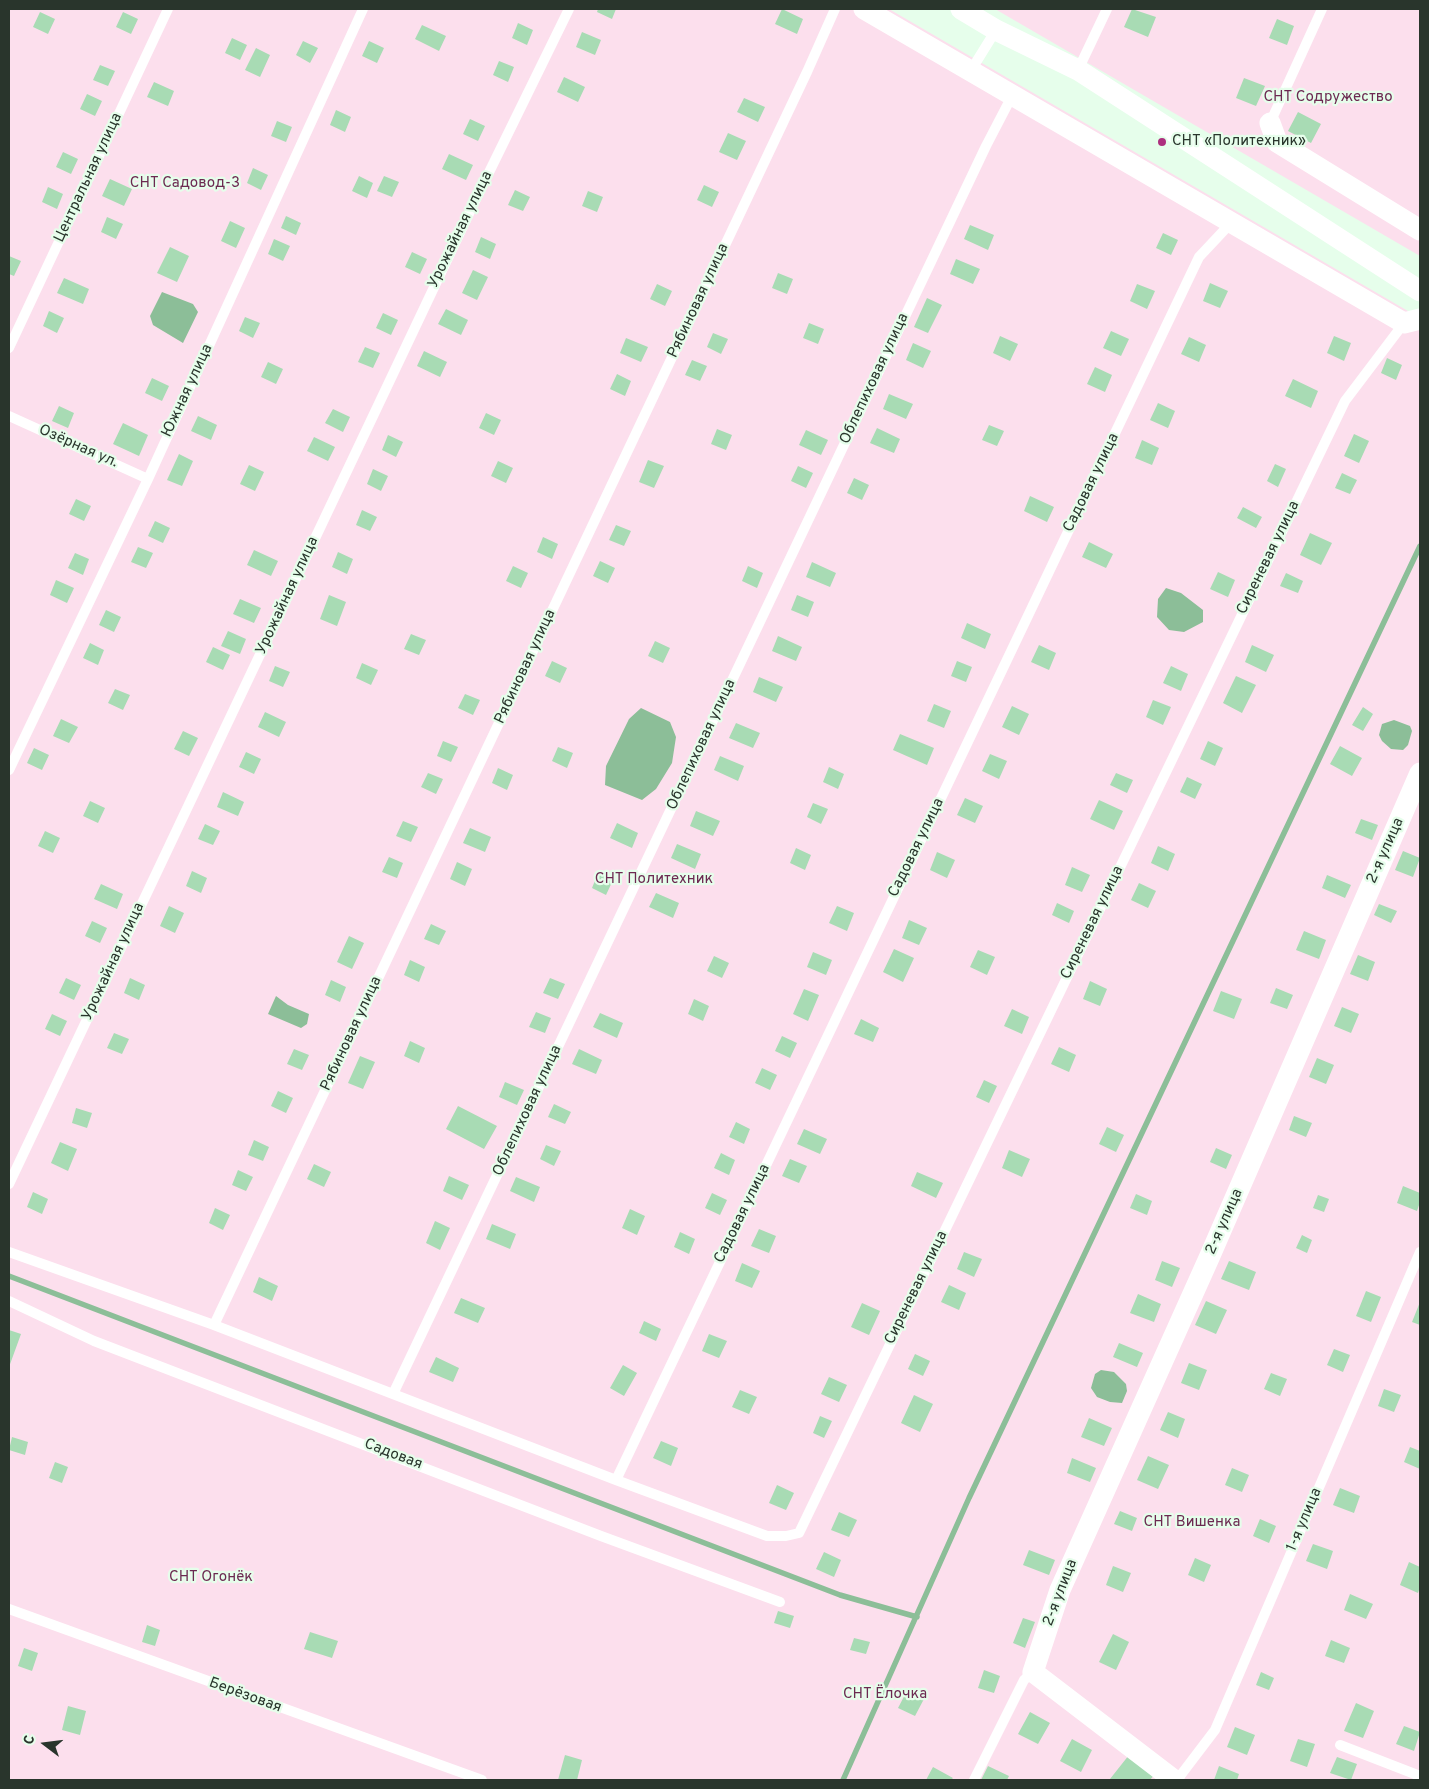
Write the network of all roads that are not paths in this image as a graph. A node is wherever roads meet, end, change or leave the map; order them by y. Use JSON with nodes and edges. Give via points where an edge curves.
{"nodes":[{"id":1,"x":168,"y":9,"type":"edge"},
{"id":2,"x":363,"y":9,"type":"edge"},
{"id":3,"x":569,"y":9,"type":"edge"},
{"id":4,"x":834,"y":9,"type":"edge"},
{"id":5,"x":864,"y":9,"type":"edge"},
{"id":6,"x":961,"y":9,"type":"edge"},
{"id":7,"x":1107,"y":9,"type":"edge"},
{"id":8,"x":1322,"y":9,"type":"edge"},
{"id":9,"x":996,"y":30,"type":"junction"},
{"id":10,"x":1078,"y":70,"type":"junction"},
{"id":11,"x":970,"y":72,"type":"junction"},
{"id":12,"x":1012,"y":96,"type":"junction"},
{"id":13,"x":1270,"y":123,"type":"joint"},
{"id":14,"x":1230,"y":224,"type":"junction"},
{"id":15,"x":1420,"y":230,"type":"edge"},
{"id":16,"x":1420,"y":292,"type":"edge"},
{"id":17,"x":1412,"y":321,"type":"edge"},
{"id":18,"x":9,"y":348,"type":"edge"},
{"id":19,"x":9,"y":416,"type":"edge"},
{"id":20,"x":148,"y":479,"type":"junction"},
{"id":21,"x":9,"y":770,"type":"edge"},
{"id":22,"x":1420,"y":773,"type":"edge"},
{"id":23,"x":9,"y":1184,"type":"edge"},
{"id":24,"x":9,"y":1252,"type":"edge"},
{"id":25,"x":1420,"y":1252,"type":"edge"},
{"id":26,"x":9,"y":1301,"type":"edge"},
{"id":27,"x":214,"y":1325,"type":"junction"},
{"id":28,"x":393,"y":1394,"type":"junction"},
{"id":29,"x":616,"y":1480,"type":"junction"},
{"id":30,"x":780,"y":1602,"type":"dead end"},
{"id":31,"x":9,"y":1609,"type":"edge"},
{"id":32,"x":1033,"y":1672,"type":"junction"},
{"id":33,"x":1340,"y":1745,"type":"dead end"},
{"id":34,"x":1420,"y":1776,"type":"edge"},
{"id":35,"x":482,"y":1780,"type":"edge"},
{"id":36,"x":974,"y":1780,"type":"edge"},
{"id":37,"x":1175,"y":1780,"type":"edge"}],
"edges":[{"from":1,"to":18,"type":"lane","name":"Центральная улица"},
{"from":2,"to":20,"type":"lane","name":"Южная улица"},
{"from":3,"to":23,"type":"lane","name":"Урожайная улица"},
{"from":4,"to":27,"type":"lane","name":"Рябиновая улица"},
{"from":5,"to":11,"type":"street"},
{"from":6,"to":9,"type":"street"},
{"from":7,"to":10,"type":"lane"},
{"from":8,"to":13,"type":"lane"},
{"from":9,"to":10,"type":"street"},
{"from":9,"to":11,"type":"lane"},
{"from":10,"to":16,"type":"street"},
{"from":11,"to":12,"type":"street"},
{"from":12,"to":14,"type":"street"},
{"from":12,"to":28,"type":"lane","name":"Облепиховая улица"},
{"from":13,"to":15,"type":"street","via":[[1277,142]]},
{"from":14,"to":17,"type":"street"},
{"from":14,"to":29,"type":"lane","name":"Садовая улица","via":[[1199,257]]},
{"from":17,"to":29,"type":"lane","name":"Сиреневая улица","via":[[1345,401],[799,1533],[767,1536]]},
{"from":19,"to":20,"type":"lane","name":"Озёрная ул."},
{"from":20,"to":21,"type":"lane","name":"Южная улица"},
{"from":22,"to":32,"type":"street","name":"2-я улица","via":[[1060,1590]]},
{"from":24,"to":27,"type":"lane"},
{"from":25,"to":37,"type":"lane","name":"1-я улица","via":[[1215,1730]]},
{"from":26,"to":30,"type":"lane","name":"Садовая","via":[[94,1341]]},
{"from":27,"to":28,"type":"lane"},
{"from":28,"to":29,"type":"lane"},
{"from":31,"to":35,"type":"lane","name":"Берёзовая"},
{"from":32,"to":36,"type":"lane","via":[[1024,1680]]},
{"from":32,"to":37,"type":"street"},
{"from":33,"to":34,"type":"lane"}]}
